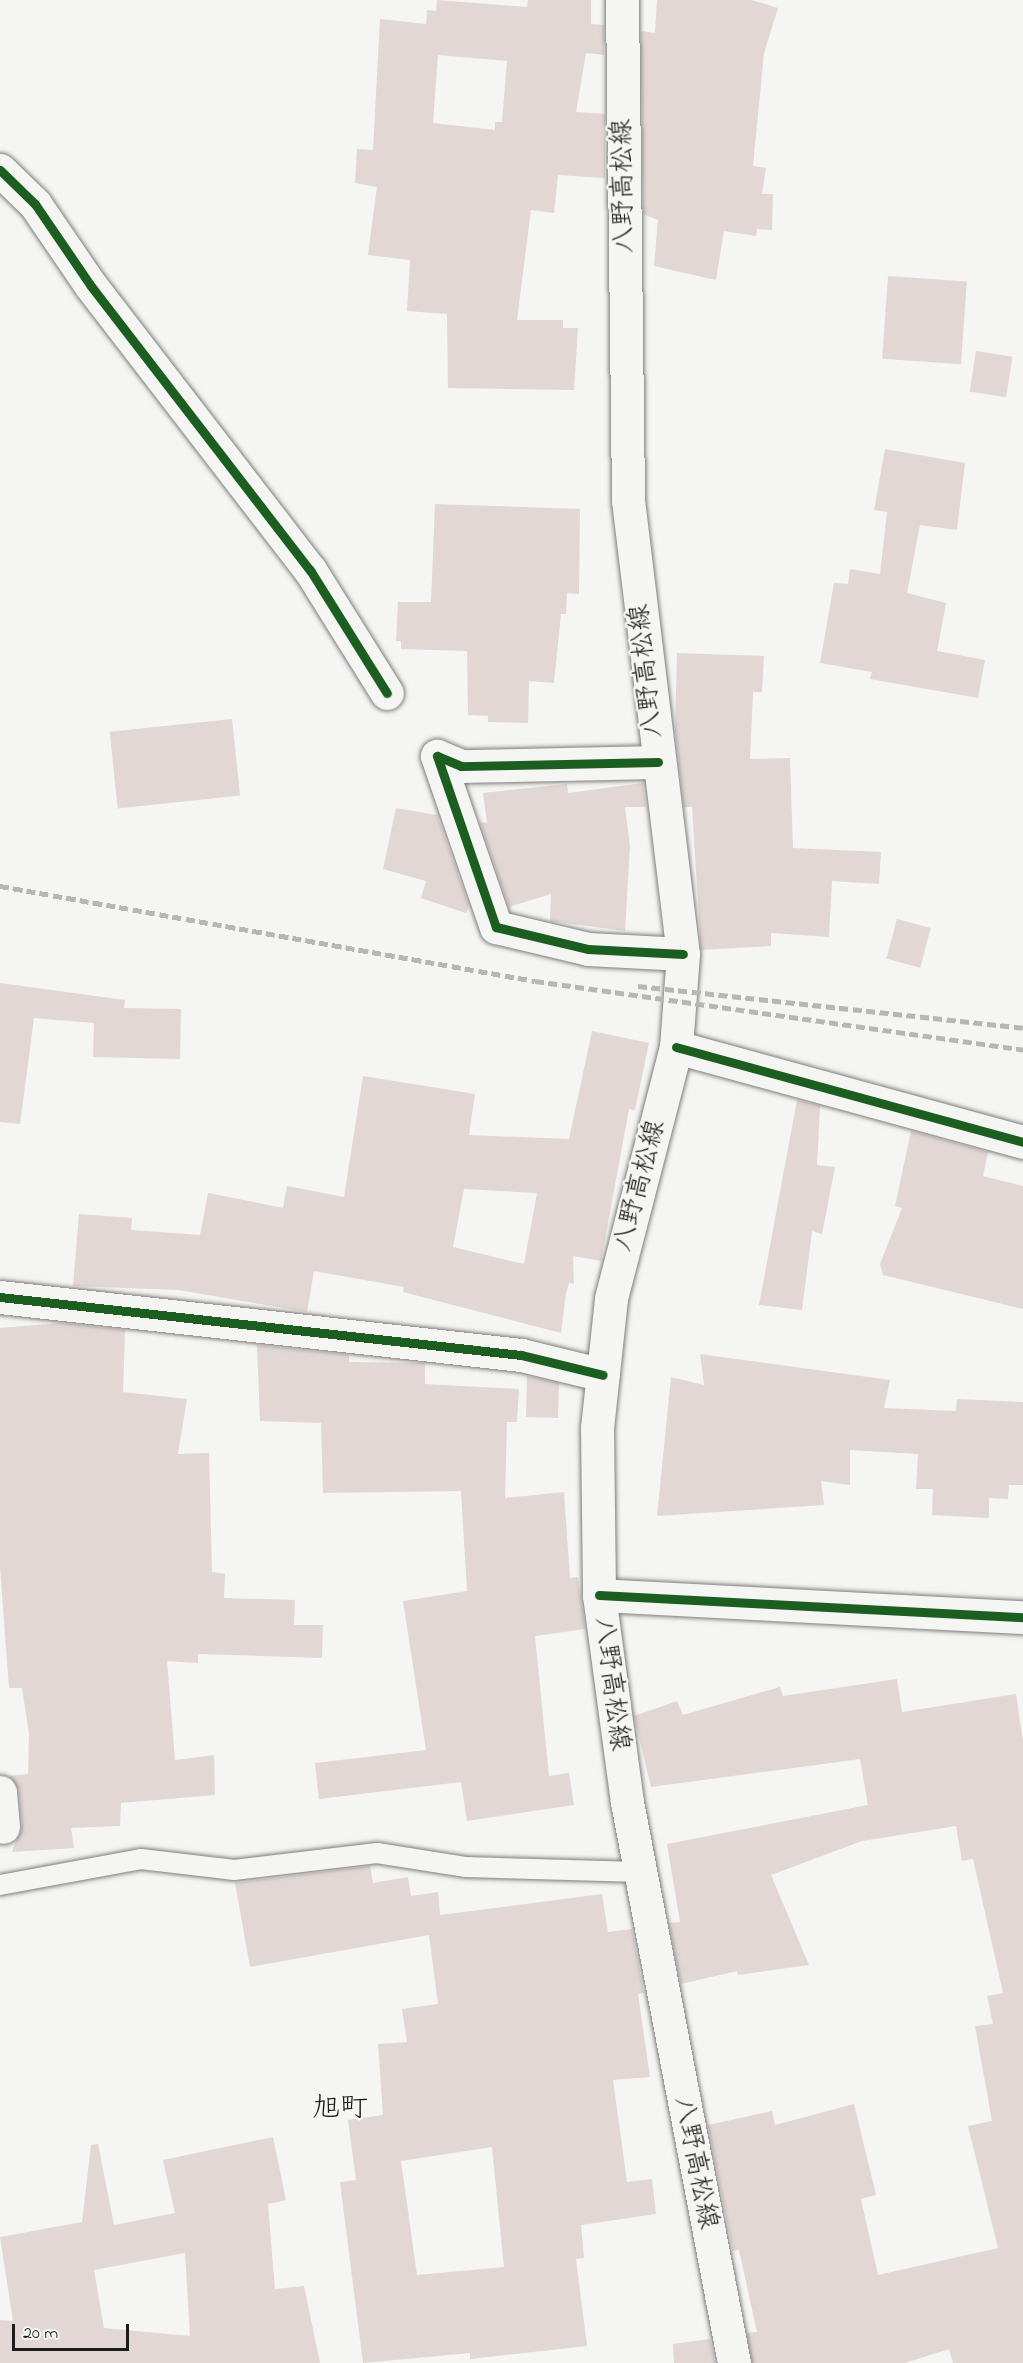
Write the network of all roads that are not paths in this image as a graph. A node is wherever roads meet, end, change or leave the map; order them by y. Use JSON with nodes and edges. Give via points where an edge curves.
{"nodes":[{"id":1,"x":622,"y":0,"type":"edge"},
{"id":2,"x":0,"y":170,"type":"edge"},
{"id":3,"x":387,"y":693,"type":"dead end"},
{"id":4,"x":658,"y":762,"type":"junction"},
{"id":5,"x":683,"y":954,"type":"junction"},
{"id":6,"x":676,"y":1047,"type":"junction"},
{"id":7,"x":1023,"y":1142,"type":"edge"},
{"id":8,"x":0,"y":1297,"type":"edge"},
{"id":9,"x":603,"y":1375,"type":"junction"},
{"id":10,"x":599,"y":1595,"type":"junction"},
{"id":11,"x":1023,"y":1617,"type":"edge"},
{"id":12,"x":0,"y":1792,"type":"edge"},
{"id":13,"x":3,"y":1827,"type":"dead end"},
{"id":14,"x":640,"y":1872,"type":"junction"},
{"id":15,"x":0,"y":1885,"type":"edge"},
{"id":16,"x":734,"y":2363,"type":"edge"}],
"edges":[{"from":1,"to":4,"type":"street","name":"八野高松線","via":[[628,500]]},
{"from":2,"to":3,"type":"street","via":[[35,204],[91,286],[310,570]]},
{"from":4,"to":5,"type":"street","name":"八野高松線"},
{"from":4,"to":5,"type":"street","via":[[461,766],[436,756],[496,927],[588,949]]},
{"from":5,"to":6,"type":"street","name":"八野高松線"},
{"from":6,"to":7,"type":"street"},
{"from":6,"to":9,"type":"street","name":"八野高松線","via":[[611,1299]]},
{"from":8,"to":9,"type":"street","via":[[521,1355]]},
{"from":9,"to":10,"type":"street","name":"八野高松線","via":[[597,1428]]},
{"from":10,"to":11,"type":"street"},
{"from":10,"to":14,"type":"street","name":"八野高松線"},
{"from":12,"to":13,"type":"street"},
{"from":14,"to":15,"type":"lane","via":[[465,1867],[377,1853],[234,1870],[141,1859]]},
{"from":14,"to":16,"type":"street","name":"八野高松線"}]}
